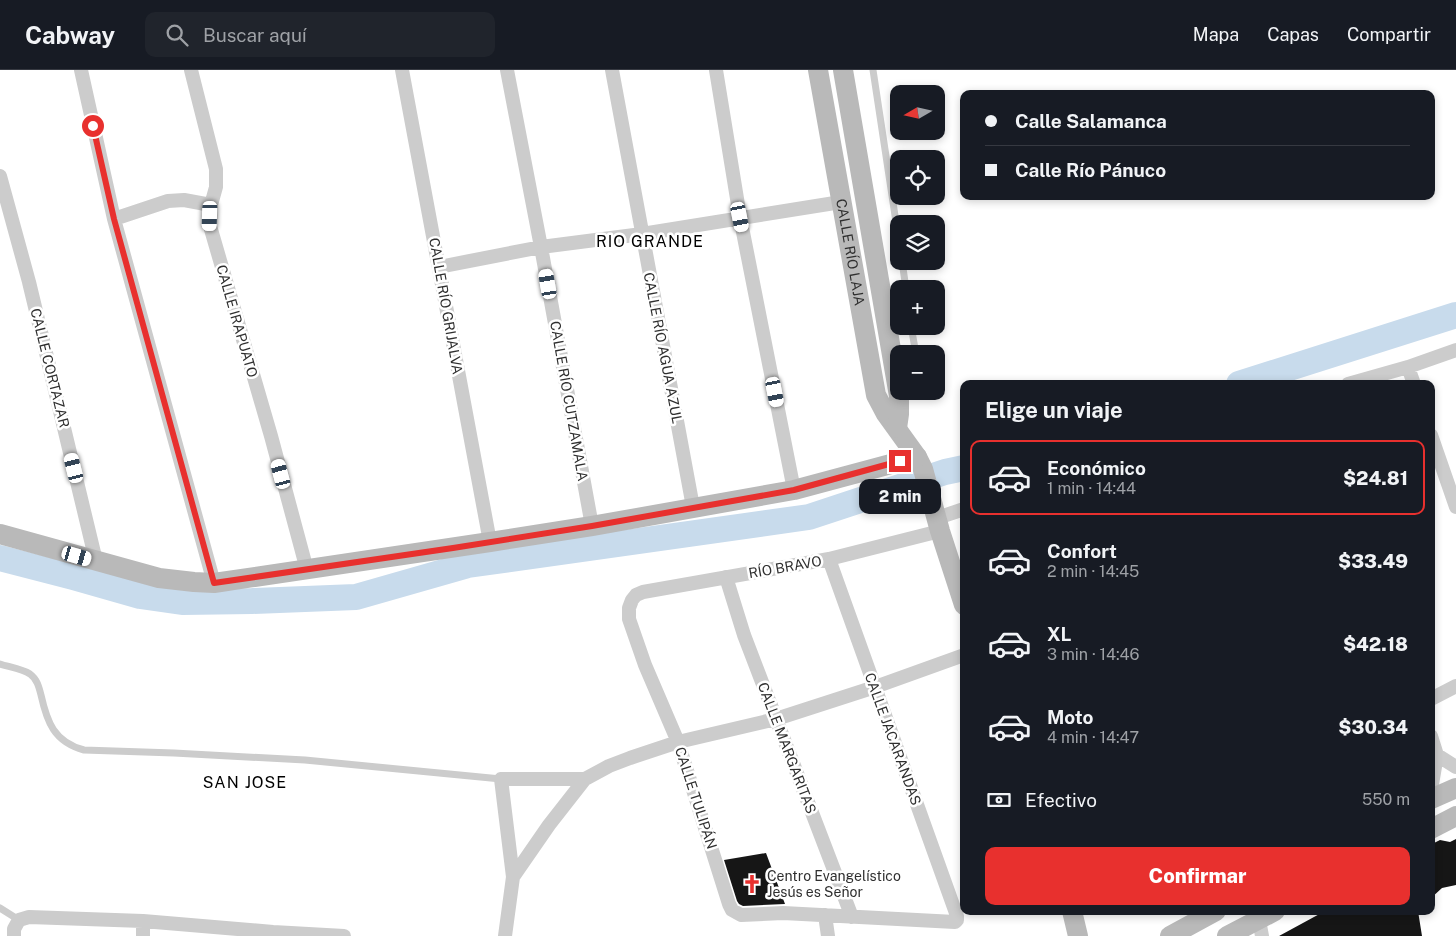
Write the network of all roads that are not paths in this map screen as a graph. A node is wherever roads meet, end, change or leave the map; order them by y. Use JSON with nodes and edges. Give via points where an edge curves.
{"nodes":[{"id":1,"x":81,"y":70,"type":"edge"},
{"id":2,"x":191,"y":70,"type":"edge"},
{"id":3,"x":402,"y":70,"type":"edge"},
{"id":4,"x":507,"y":70,"type":"edge"},
{"id":5,"x":612,"y":70,"type":"edge"},
{"id":6,"x":716,"y":70,"type":"edge"},
{"id":7,"x":818,"y":70,"type":"edge"},
{"id":8,"x":843,"y":70,"type":"edge"},
{"id":9,"x":873,"y":70,"type":"edge"},
{"id":10,"x":0,"y":176,"type":"edge"},
{"id":11,"x":841,"y":202,"type":"junction"},
{"id":12,"x":211,"y":205,"type":"junction"},
{"id":13,"x":895,"y":215,"type":"edge"},
{"id":14,"x":740,"y":217,"type":"junction"},
{"id":15,"x":114,"y":219,"type":"junction"},
{"id":16,"x":642,"y":234,"type":"junction"},
{"id":17,"x":541,"y":247,"type":"junction"},
{"id":18,"x":439,"y":267,"type":"junction"},
{"id":19,"x":896,"y":345,"type":"edge"},
{"id":20,"x":1456,"y":350,"type":"edge"},
{"id":21,"x":1408,"y":367,"type":"junction"},
{"id":22,"x":1362,"y":380,"type":"edge"},
{"id":23,"x":1413,"y":380,"type":"edge"},
{"id":24,"x":905,"y":400,"type":"edge"},
{"id":25,"x":897,"y":428,"type":"junction"},
{"id":26,"x":1435,"y":447,"type":"edge"},
{"id":27,"x":920,"y":463,"type":"junction"},
{"id":28,"x":794,"y":490,"type":"junction"},
{"id":29,"x":693,"y":507,"type":"junction"},
{"id":30,"x":1456,"y":507,"type":"edge"},
{"id":31,"x":960,"y":510,"type":"edge"},
{"id":32,"x":937,"y":518,"type":"junction"},
{"id":33,"x":592,"y":526,"type":"junction"},
{"id":34,"x":0,"y":534,"type":"edge"},
{"id":35,"x":490,"y":542,"type":"junction"},
{"id":36,"x":829,"y":559,"type":"junction"},
{"id":37,"x":96,"y":561,"type":"junction"},
{"id":38,"x":307,"y":570,"type":"junction"},
{"id":39,"x":726,"y":577,"type":"junction"},
{"id":40,"x":214,"y":583,"type":"junction"},
{"id":41,"x":960,"y":591,"type":"edge"},
{"id":42,"x":632,"y":600,"type":"joint"},
{"id":43,"x":960,"y":656,"type":"edge"},
{"id":44,"x":0,"y":664,"type":"edge"},
{"id":45,"x":1456,"y":686,"type":"edge"},
{"id":46,"x":874,"y":687,"type":"junction"},
{"id":47,"x":1435,"y":697,"type":"edge"},
{"id":48,"x":776,"y":719,"type":"junction"},
{"id":49,"x":678,"y":742,"type":"junction"},
{"id":50,"x":1435,"y":749,"type":"edge"},
{"id":51,"x":1437,"y":755,"type":"junction"},
{"id":52,"x":1435,"y":767,"type":"edge"},
{"id":53,"x":1456,"y":767,"type":"edge"},
{"id":54,"x":501,"y":779,"type":"junction"},
{"id":55,"x":585,"y":779,"type":"junction"},
{"id":56,"x":1456,"y":788,"type":"edge"},
{"id":57,"x":1435,"y":798,"type":"edge"},
{"id":58,"x":1456,"y":816,"type":"edge"},
{"id":59,"x":1435,"y":827,"type":"edge"},
{"id":60,"x":513,"y":877,"type":"junction"},
{"id":61,"x":0,"y":908,"type":"edge"},
{"id":62,"x":825,"y":915,"type":"junction"},
{"id":63,"x":1073,"y":915,"type":"edge"},
{"id":64,"x":1209,"y":915,"type":"edge"},
{"id":65,"x":852,"y":917,"type":"junction"},
{"id":66,"x":19,"y":920,"type":"junction"},
{"id":67,"x":143,"y":921,"type":"junction"},
{"id":68,"x":1265,"y":922,"type":"edge"},
{"id":69,"x":273,"y":934,"type":"edge"},
{"id":70,"x":14,"y":936,"type":"edge"},
{"id":71,"x":142,"y":936,"type":"edge"},
{"id":72,"x":344,"y":936,"type":"edge"},
{"id":73,"x":505,"y":936,"type":"edge"},
{"id":74,"x":828,"y":936,"type":"edge"},
{"id":75,"x":1078,"y":936,"type":"edge"},
{"id":76,"x":1170,"y":936,"type":"edge"},
{"id":77,"x":1227,"y":936,"type":"edge"}],
"edges":[{"from":1,"to":15,"type":"street"},
{"from":2,"to":12,"type":"street","name":"CALLE IRAPUATO","via":[[216,169]]},
{"from":3,"to":18,"type":"street","name":"CALLE RÍO GRIJALVA"},
{"from":4,"to":17,"type":"street","name":"CALLE RÍO CUTZAMALA"},
{"from":5,"to":16,"type":"street","name":"CALLE RÍO AGUA AZUL"},
{"from":6,"to":14,"type":"street"},
{"from":7,"to":11,"type":"street","name":"CALLE RÍO LAJA"},
{"from":8,"to":19,"type":"street","name":"CALLE RÍO LAJA"},
{"from":9,"to":13,"type":"lane"},
{"from":10,"to":37,"type":"street","name":"CALLE CORTAZAR"},
{"from":11,"to":14,"type":"street"},
{"from":11,"to":25,"type":"street","name":"CALLE RÍO LAJA","via":[[876,395]]},
{"from":12,"to":15,"type":"street","via":[[168,201]]},
{"from":12,"to":38,"type":"street","name":"CALLE IRAPUATO","via":[[210,226]]},
{"from":14,"to":16,"type":"street"},
{"from":14,"to":28,"type":"street"},
{"from":15,"to":40,"type":"street"},
{"from":16,"to":17,"type":"street"},
{"from":16,"to":29,"type":"street","name":"CALLE RÍO AGUA AZUL"},
{"from":17,"to":18,"type":"street"},
{"from":17,"to":33,"type":"street","name":"CALLE RÍO CUTZAMALA"},
{"from":18,"to":35,"type":"street","name":"CALLE RÍO GRIJALVA"},
{"from":20,"to":21,"type":"street"},
{"from":21,"to":22,"type":"street"},
{"from":21,"to":23,"type":"street"},
{"from":24,"to":25,"type":"street","name":"CALLE RÍO LAJA"},
{"from":25,"to":27,"type":"street","name":"CALLE RÍO LAJA"},
{"from":26,"to":30,"type":"street"},
{"from":27,"to":28,"type":"street"},
{"from":27,"to":32,"type":"street","name":"CALLE RÍO LAJA"},
{"from":28,"to":29,"type":"street"},
{"from":29,"to":33,"type":"street"},
{"from":31,"to":32,"type":"street","name":"RÍO BRAVO"},
{"from":32,"to":36,"type":"street","name":"RÍO BRAVO"},
{"from":32,"to":41,"type":"street","name":"CALLE RÍO LAJA"},
{"from":33,"to":35,"type":"street"},
{"from":34,"to":37,"type":"street"},
{"from":35,"to":38,"type":"street"},
{"from":36,"to":39,"type":"street","name":"RÍO BRAVO"},
{"from":36,"to":46,"type":"street","name":"CALLE JACARANDAS"},
{"from":37,"to":40,"type":"street","via":[[158,578]]},
{"from":38,"to":40,"type":"street"},
{"from":39,"to":42,"type":"street","name":"RÍO BRAVO","via":[[643,592]]},
{"from":39,"to":48,"type":"street","name":"CALLE MARGARITAS"},
{"from":42,"to":49,"type":"street","name":"CALLE TULIPÁN","via":[[629,619]]},
{"from":43,"to":46,"type":"street"},
{"from":44,"to":54,"type":"lane","via":[[29,673],[35,679],[52,729],[73,747],[84,750],[305,760]]},
{"from":45,"to":47,"type":"street"},
{"from":46,"to":48,"type":"street"},
{"from":46,"to":65,"type":"street","name":"CALLE JACARANDAS","via":[[957,920]]},
{"from":48,"to":49,"type":"street"},
{"from":48,"to":65,"type":"street","name":"CALLE MARGARITAS"},
{"from":49,"to":55,"type":"street","via":[[608,766]]},
{"from":49,"to":62,"type":"street","name":"CALLE TULIPÁN","via":[[732,910],[742,914]]},
{"from":50,"to":51,"type":"street"},
{"from":51,"to":52,"type":"street"},
{"from":51,"to":53,"type":"street"},
{"from":54,"to":55,"type":"street"},
{"from":54,"to":60,"type":"street"},
{"from":55,"to":60,"type":"street"},
{"from":56,"to":57,"type":"street"},
{"from":58,"to":59,"type":"street"},
{"from":60,"to":73,"type":"street"},
{"from":61,"to":66,"type":"lane"},
{"from":62,"to":65,"type":"street"},
{"from":62,"to":74,"type":"street"},
{"from":63,"to":75,"type":"street"},
{"from":64,"to":76,"type":"street"},
{"from":66,"to":67,"type":"street","via":[[29,917]]},
{"from":66,"to":70,"type":"street"},
{"from":67,"to":69,"type":"street"},
{"from":67,"to":71,"type":"street"},
{"from":68,"to":77,"type":"street"},
{"from":69,"to":72,"type":"street"}]}
